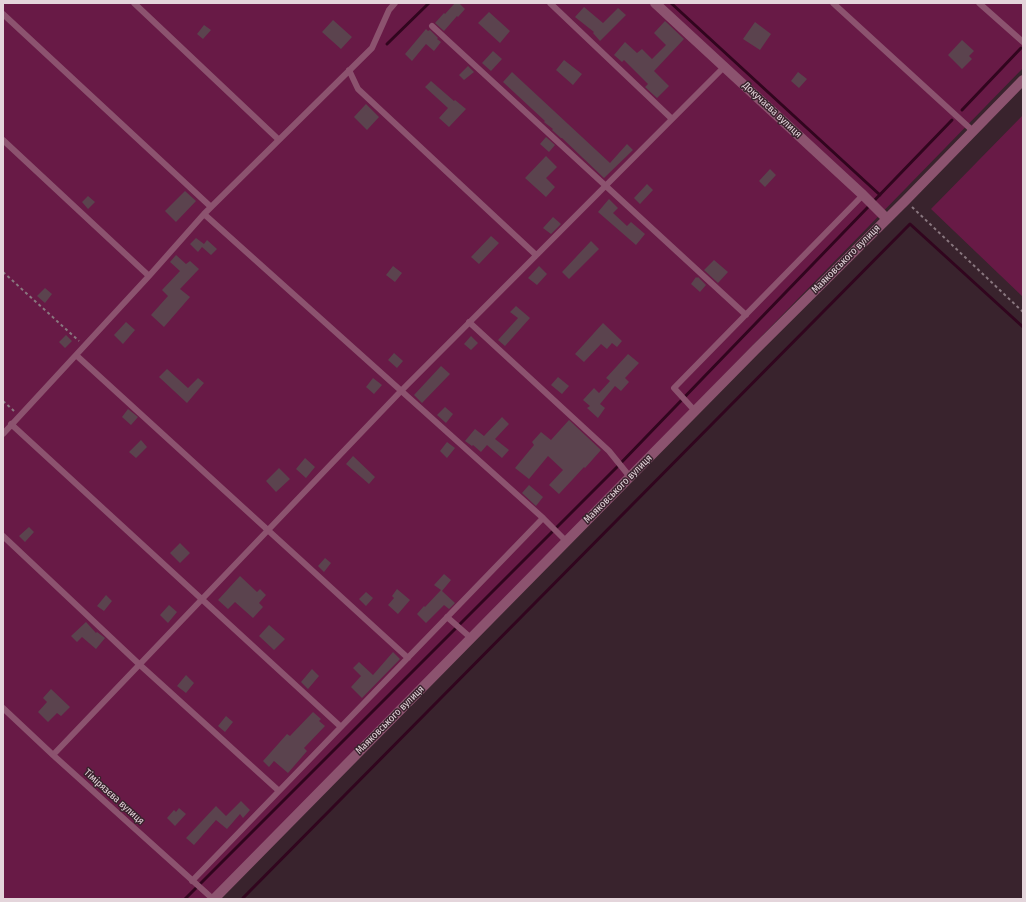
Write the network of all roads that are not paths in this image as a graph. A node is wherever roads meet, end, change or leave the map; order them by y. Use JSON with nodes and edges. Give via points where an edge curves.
{"nodes":[{"id":1,"x":134,"y":3,"type":"edge"},
{"id":2,"x":395,"y":3,"type":"edge"},
{"id":3,"x":550,"y":3,"type":"edge"},
{"id":4,"x":655,"y":3,"type":"edge"},
{"id":5,"x":833,"y":3,"type":"edge"},
{"id":6,"x":979,"y":3,"type":"edge"},
{"id":7,"x":3,"y":14,"type":"edge"},
{"id":8,"x":432,"y":26,"type":"dead end"},
{"id":9,"x":1023,"y":42,"type":"edge"},
{"id":10,"x":724,"y":66,"type":"junction"},
{"id":11,"x":349,"y":70,"type":"junction"},
{"id":12,"x":1023,"y":80,"type":"edge"},
{"id":13,"x":672,"y":119,"type":"junction"},
{"id":14,"x":973,"y":131,"type":"junction"},
{"id":15,"x":3,"y":140,"type":"edge"},
{"id":16,"x":279,"y":140,"type":"junction"},
{"id":17,"x":605,"y":186,"type":"junction"},
{"id":18,"x":865,"y":196,"type":"junction"},
{"id":19,"x":211,"y":206,"type":"junction"},
{"id":20,"x":204,"y":214,"type":"junction"},
{"id":21,"x":887,"y":219,"type":"junction"},
{"id":22,"x":536,"y":255,"type":"junction"},
{"id":23,"x":149,"y":276,"type":"junction"},
{"id":24,"x":746,"y":315,"type":"junction"},
{"id":25,"x":469,"y":322,"type":"junction"},
{"id":26,"x":76,"y":355,"type":"junction"},
{"id":27,"x":401,"y":391,"type":"junction"},
{"id":28,"x":692,"y":407,"type":"junction"},
{"id":29,"x":12,"y":424,"type":"junction"},
{"id":30,"x":3,"y":434,"type":"edge"},
{"id":31,"x":630,"y":477,"type":"junction"},
{"id":32,"x":543,"y":518,"type":"junction"},
{"id":33,"x":268,"y":530,"type":"junction"},
{"id":34,"x":3,"y":536,"type":"edge"},
{"id":35,"x":566,"y":541,"type":"junction"},
{"id":36,"x":202,"y":600,"type":"junction"},
{"id":37,"x":447,"y":617,"type":"junction"},
{"id":38,"x":470,"y":638,"type":"junction"},
{"id":39,"x":408,"y":658,"type":"junction"},
{"id":40,"x":140,"y":665,"type":"junction"},
{"id":41,"x":3,"y":708,"type":"edge"},
{"id":42,"x":341,"y":727,"type":"junction"},
{"id":43,"x":53,"y":755,"type":"junction"},
{"id":44,"x":279,"y":791,"type":"junction"},
{"id":45,"x":192,"y":880,"type":"junction"},
{"id":46,"x":213,"y":899,"type":"edge"}],
"edges":[{"from":1,"to":16,"type":"lane"},
{"from":2,"to":11,"type":"lane","via":[[389,10],[372,48]]},
{"from":3,"to":13,"type":"lane"},
{"from":4,"to":10,"type":"street","name":"Докучаєва вулиця"},
{"from":5,"to":14,"type":"lane"},
{"from":6,"to":9,"type":"lane"},
{"from":7,"to":19,"type":"lane"},
{"from":8,"to":17,"type":"lane"},
{"from":10,"to":13,"type":"lane"},
{"from":10,"to":18,"type":"street","name":"Докучаєва вулиця"},
{"from":11,"to":16,"type":"lane"},
{"from":11,"to":22,"type":"lane","via":[[358,89]]},
{"from":12,"to":14,"type":"street","name":"Маяковського вулиця"},
{"from":13,"to":17,"type":"lane"},
{"from":14,"to":21,"type":"street","name":"Маяковського вулиця"},
{"from":15,"to":23,"type":"lane"},
{"from":16,"to":19,"type":"lane"},
{"from":17,"to":22,"type":"lane"},
{"from":17,"to":24,"type":"lane"},
{"from":18,"to":21,"type":"street","name":"Докучаєва вулиця"},
{"from":18,"to":24,"type":"lane"},
{"from":19,"to":20,"type":"lane"},
{"from":20,"to":23,"type":"lane"},
{"from":20,"to":27,"type":"lane"},
{"from":21,"to":28,"type":"street","name":"Маяковського вулиця"},
{"from":22,"to":25,"type":"lane"},
{"from":23,"to":26,"type":"lane"},
{"from":24,"to":28,"type":"lane","via":[[674,388]]},
{"from":25,"to":27,"type":"lane"},
{"from":25,"to":31,"type":"lane","via":[[609,451]]},
{"from":26,"to":29,"type":"lane"},
{"from":26,"to":33,"type":"lane"},
{"from":27,"to":32,"type":"lane"},
{"from":27,"to":33,"type":"lane"},
{"from":28,"to":31,"type":"street","name":"Маяковського вулиця"},
{"from":29,"to":30,"type":"lane"},
{"from":29,"to":36,"type":"lane"},
{"from":31,"to":35,"type":"street","name":"Маяковського вулиця"},
{"from":32,"to":35,"type":"lane"},
{"from":32,"to":37,"type":"lane"},
{"from":33,"to":36,"type":"lane"},
{"from":33,"to":39,"type":"lane"},
{"from":34,"to":40,"type":"lane"},
{"from":35,"to":38,"type":"street","name":"Маяковського вулиця"},
{"from":36,"to":40,"type":"lane"},
{"from":36,"to":42,"type":"lane"},
{"from":37,"to":38,"type":"lane"},
{"from":37,"to":39,"type":"lane"},
{"from":38,"to":46,"type":"street","name":"Маяковського вулиця"},
{"from":39,"to":42,"type":"lane"},
{"from":40,"to":43,"type":"lane"},
{"from":40,"to":44,"type":"lane"},
{"from":41,"to":43,"type":"lane","name":"Тімірязєва вулиця"},
{"from":42,"to":44,"type":"lane"},
{"from":43,"to":45,"type":"lane","name":"Тімірязєва вулиця"},
{"from":44,"to":45,"type":"lane"},
{"from":45,"to":46,"type":"lane","name":"Тімірязєва вулиця"}]}
